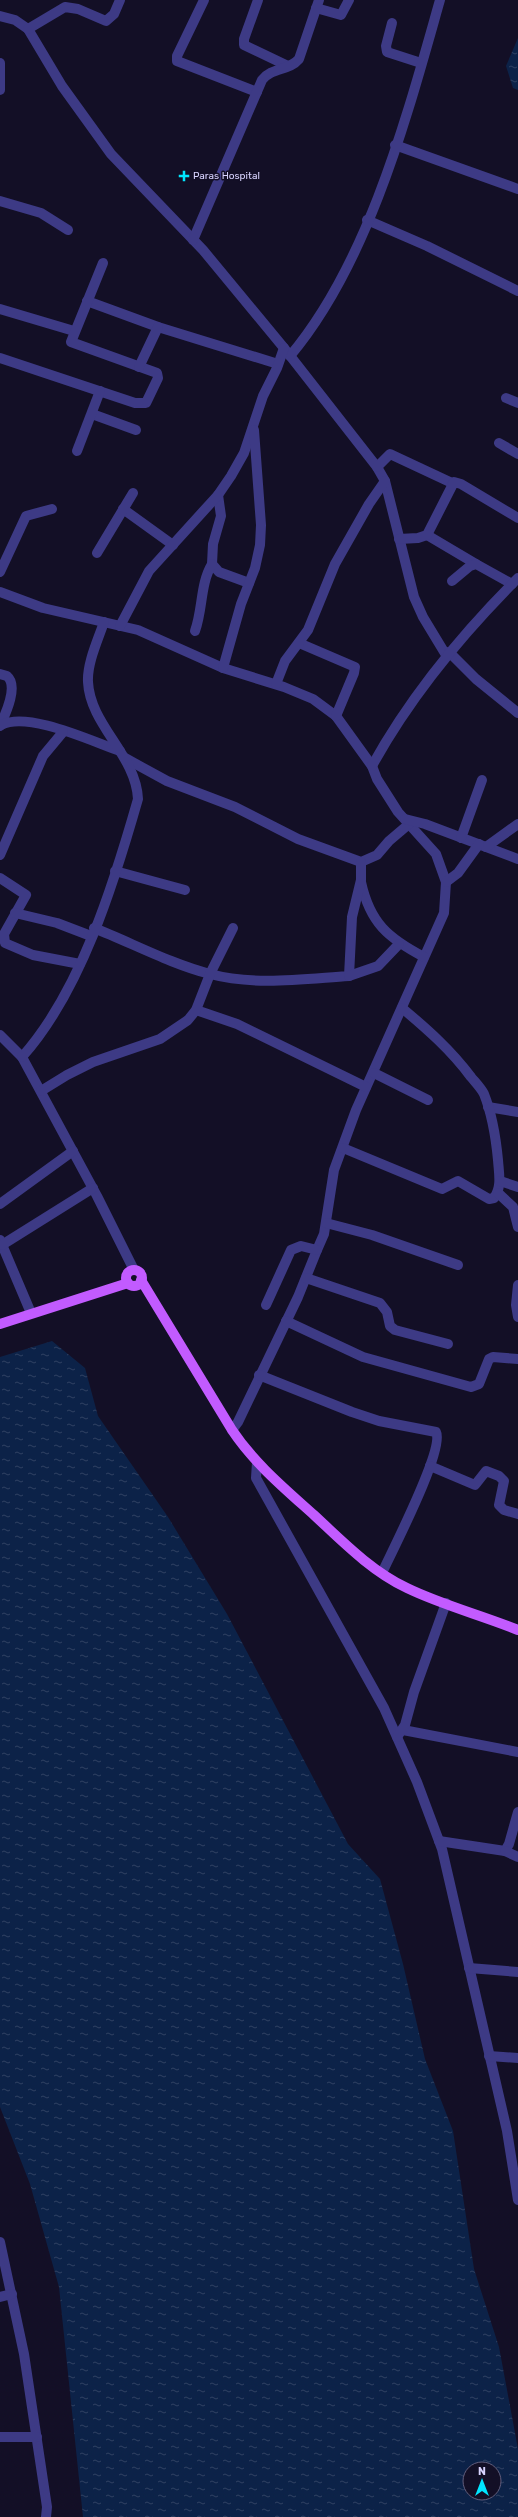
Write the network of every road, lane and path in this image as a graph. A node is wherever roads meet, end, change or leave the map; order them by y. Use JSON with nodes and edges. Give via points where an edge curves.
{"nodes":[{"id":1,"x":120,"y":0,"type":"edge"},
{"id":2,"x":204,"y":0,"type":"edge"},
{"id":3,"x":258,"y":0,"type":"edge"},
{"id":4,"x":349,"y":0,"type":"edge"},
{"id":5,"x":440,"y":0,"type":"edge"},
{"id":6,"x":318,"y":4,"type":"edge"},
{"id":7,"x":0,"y":16,"type":"edge"},
{"id":8,"x":392,"y":23,"type":"dead end"},
{"id":9,"x":28,"y":29,"type":"junction"},
{"id":10,"x":0,"y":63,"type":"edge"},
{"id":11,"x":421,"y":64,"type":"junction"},
{"id":12,"x":288,"y":66,"type":"junction"},
{"id":13,"x":0,"y":90,"type":"edge"},
{"id":14,"x":257,"y":92,"type":"junction"},
{"id":15,"x":395,"y":146,"type":"junction"},
{"id":16,"x":518,"y":189,"type":"edge"},
{"id":17,"x":0,"y":201,"type":"edge"},
{"id":18,"x":367,"y":220,"type":"junction"},
{"id":19,"x":68,"y":230,"type":"dead end"},
{"id":20,"x":193,"y":240,"type":"junction"},
{"id":21,"x":103,"y":263,"type":"dead end"},
{"id":22,"x":518,"y":291,"type":"edge"},
{"id":23,"x":87,"y":301,"type":"junction"},
{"id":24,"x":0,"y":309,"type":"edge"},
{"id":25,"x":158,"y":327,"type":"junction"},
{"id":26,"x":74,"y":331,"type":"junction"},
{"id":27,"x":287,"y":352,"type":"junction"},
{"id":28,"x":0,"y":358,"type":"edge"},
{"id":29,"x":278,"y":364,"type":"junction"},
{"id":30,"x":139,"y":367,"type":"junction"},
{"id":31,"x":100,"y":391,"type":"junction"},
{"id":32,"x":506,"y":398,"type":"dead end"},
{"id":33,"x":518,"y":404,"type":"edge"},
{"id":34,"x":92,"y":414,"type":"junction"},
{"id":35,"x":254,"y":427,"type":"junction"},
{"id":36,"x":136,"y":430,"type":"dead end"},
{"id":37,"x":499,"y":443,"type":"dead end"},
{"id":38,"x":77,"y":451,"type":"dead end"},
{"id":39,"x":518,"y":454,"type":"edge"},
{"id":40,"x":377,"y":467,"type":"junction"},
{"id":41,"x":385,"y":481,"type":"junction"},
{"id":42,"x":452,"y":483,"type":"junction"},
{"id":43,"x":133,"y":493,"type":"dead end"},
{"id":44,"x":218,"y":495,"type":"junction"},
{"id":45,"x":52,"y":508,"type":"dead end"},
{"id":46,"x":123,"y":509,"type":"junction"},
{"id":47,"x":518,"y":518,"type":"edge"},
{"id":48,"x":427,"y":535,"type":"junction"},
{"id":49,"x":399,"y":539,"type":"junction"},
{"id":50,"x":173,"y":545,"type":"junction"},
{"id":51,"x":98,"y":552,"type":"dead end"},
{"id":52,"x":212,"y":564,"type":"junction"},
{"id":53,"x":476,"y":564,"type":"junction"},
{"id":54,"x":0,"y":572,"type":"edge"},
{"id":55,"x":452,"y":581,"type":"dead end"},
{"id":56,"x":515,"y":581,"type":"edge"},
{"id":57,"x":249,"y":583,"type":"junction"},
{"id":58,"x":0,"y":592,"type":"edge"},
{"id":59,"x":104,"y":622,"type":"junction"},
{"id":60,"x":120,"y":626,"type":"junction"},
{"id":61,"x":195,"y":631,"type":"dead end"},
{"id":62,"x":299,"y":644,"type":"junction"},
{"id":63,"x":448,"y":654,"type":"junction"},
{"id":64,"x":223,"y":668,"type":"junction"},
{"id":65,"x":0,"y":674,"type":"edge"},
{"id":66,"x":276,"y":684,"type":"junction"},
{"id":67,"x":518,"y":713,"type":"edge"},
{"id":68,"x":336,"y":716,"type":"junction"},
{"id":69,"x":0,"y":726,"type":"edge"},
{"id":70,"x":63,"y":732,"type":"junction"},
{"id":71,"x":122,"y":754,"type":"junction"},
{"id":72,"x":372,"y":766,"type":"junction"},
{"id":73,"x":482,"y":780,"type":"dead end"},
{"id":74,"x":407,"y":822,"type":"junction"},
{"id":75,"x":518,"y":824,"type":"edge"},
{"id":76,"x":461,"y":838,"type":"junction"},
{"id":77,"x":482,"y":846,"type":"junction"},
{"id":78,"x":0,"y":855,"type":"edge"},
{"id":79,"x":518,"y":859,"type":"edge"},
{"id":80,"x":361,"y":862,"type":"junction"},
{"id":81,"x":115,"y":871,"type":"junction"},
{"id":82,"x":0,"y":878,"type":"edge"},
{"id":83,"x":361,"y":880,"type":"junction"},
{"id":84,"x":446,"y":882,"type":"junction"},
{"id":85,"x":184,"y":890,"type":"dead end"},
{"id":86,"x":16,"y":913,"type":"junction"},
{"id":87,"x":233,"y":928,"type":"dead end"},
{"id":88,"x":93,"y":932,"type":"junction"},
{"id":89,"x":2,"y":939,"type":"edge"},
{"id":90,"x":399,"y":944,"type":"junction"},
{"id":91,"x":424,"y":958,"type":"junction"},
{"id":92,"x":80,"y":964,"type":"junction"},
{"id":93,"x":210,"y":974,"type":"junction"},
{"id":94,"x":349,"y":976,"type":"junction"},
{"id":95,"x":402,"y":1008,"type":"junction"},
{"id":96,"x":196,"y":1010,"type":"junction"},
{"id":97,"x":0,"y":1035,"type":"edge"},
{"id":98,"x":22,"y":1057,"type":"junction"},
{"id":99,"x":374,"y":1073,"type":"junction"},
{"id":100,"x":366,"y":1087,"type":"junction"},
{"id":101,"x":41,"y":1091,"type":"junction"},
{"id":102,"x":428,"y":1100,"type":"dead end"},
{"id":103,"x":488,"y":1107,"type":"junction"},
{"id":104,"x":518,"y":1112,"type":"edge"},
{"id":105,"x":343,"y":1148,"type":"junction"},
{"id":106,"x":73,"y":1151,"type":"junction"},
{"id":107,"x":500,"y":1182,"type":"junction"},
{"id":108,"x":518,"y":1187,"type":"edge"},
{"id":109,"x":94,"y":1188,"type":"junction"},
{"id":110,"x":498,"y":1193,"type":"junction"},
{"id":111,"x":0,"y":1204,"type":"edge"},
{"id":112,"x":326,"y":1223,"type":"junction"},
{"id":113,"x":518,"y":1227,"type":"edge"},
{"id":114,"x":1,"y":1243,"type":"edge"},
{"id":115,"x":317,"y":1250,"type":"junction"},
{"id":116,"x":458,"y":1265,"type":"dead end"},
{"id":117,"x":134,"y":1270,"type":"junction"},
{"id":118,"x":306,"y":1278,"type":"junction"},
{"id":119,"x":141,"y":1280,"type":"junction"},
{"id":120,"x":128,"y":1283,"type":"junction"},
{"id":121,"x":518,"y":1285,"type":"edge"},
{"id":122,"x":266,"y":1305,"type":"dead end"},
{"id":123,"x":30,"y":1313,"type":"junction"},
{"id":124,"x":518,"y":1317,"type":"edge"},
{"id":125,"x":286,"y":1321,"type":"junction"},
{"id":126,"x":0,"y":1324,"type":"edge"},
{"id":127,"x":448,"y":1344,"type":"dead end"},
{"id":128,"x":518,"y":1359,"type":"edge"},
{"id":129,"x":259,"y":1375,"type":"junction"},
{"id":130,"x":232,"y":1430,"type":"junction"},
{"id":131,"x":256,"y":1462,"type":"junction"},
{"id":132,"x":430,"y":1466,"type":"junction"},
{"id":133,"x":518,"y":1514,"type":"edge"},
{"id":134,"x":382,"y":1573,"type":"junction"},
{"id":135,"x":446,"y":1603,"type":"junction"},
{"id":136,"x":518,"y":1630,"type":"edge"},
{"id":137,"x":400,"y":1734,"type":"junction"},
{"id":138,"x":518,"y":1752,"type":"edge"},
{"id":139,"x":518,"y":1812,"type":"edge"},
{"id":140,"x":439,"y":1841,"type":"junction"},
{"id":141,"x":505,"y":1851,"type":"junction"},
{"id":142,"x":518,"y":1857,"type":"edge"},
{"id":143,"x":469,"y":1968,"type":"junction"},
{"id":144,"x":518,"y":1972,"type":"edge"},
{"id":145,"x":489,"y":2056,"type":"junction"},
{"id":146,"x":518,"y":2058,"type":"edge"},
{"id":147,"x":518,"y":2200,"type":"edge"},
{"id":148,"x":0,"y":2242,"type":"edge"},
{"id":149,"x":12,"y":2294,"type":"junction"},
{"id":150,"x":0,"y":2297,"type":"edge"},
{"id":151,"x":0,"y":2437,"type":"edge"},
{"id":152,"x":37,"y":2437,"type":"junction"},
{"id":153,"x":46,"y":2517,"type":"edge"}],
"edges":[{"from":1,"to":9,"type":"street","via":[[114,14],[106,21],[78,9],[65,7]]},
{"from":2,"to":14,"type":"street","via":[[177,56],[177,61]]},
{"from":3,"to":12,"type":"street","via":[[244,45]]},
{"from":4,"to":6,"type":"street","via":[[341,16]]},
{"from":5,"to":11,"type":"street"},
{"from":6,"to":12,"type":"street","via":[[300,60]]},
{"from":7,"to":9,"type":"street","via":[[15,20]]},
{"from":8,"to":11,"type":"street","via":[[386,46],[387,52]]},
{"from":9,"to":20,"type":"street","via":[[62,86],[111,154]]},
{"from":10,"to":13,"type":"street"},
{"from":11,"to":15,"type":"street"},
{"from":12,"to":14,"type":"street","via":[[266,75]]},
{"from":14,"to":20,"type":"street"},
{"from":15,"to":16,"type":"street"},
{"from":15,"to":18,"type":"street"},
{"from":17,"to":19,"type":"street","via":[[41,213]]},
{"from":18,"to":22,"type":"street","via":[[427,246]]},
{"from":18,"to":27,"type":"street","via":[[329,302]]},
{"from":20,"to":27,"type":"street"},
{"from":21,"to":23,"type":"street"},
{"from":23,"to":25,"type":"street"},
{"from":23,"to":26,"type":"street"},
{"from":24,"to":26,"type":"street"},
{"from":25,"to":29,"type":"street"},
{"from":25,"to":30,"type":"street"},
{"from":26,"to":30,"type":"street","via":[[72,343]]},
{"from":27,"to":29,"type":"street"},
{"from":27,"to":40,"type":"street"},
{"from":28,"to":31,"type":"street"},
{"from":29,"to":35,"type":"street","via":[[262,396]]},
{"from":30,"to":31,"type":"street","via":[[159,375],[146,403],[139,404]]},
{"from":31,"to":34,"type":"street"},
{"from":32,"to":33,"type":"street"},
{"from":34,"to":36,"type":"street"},
{"from":34,"to":38,"type":"street"},
{"from":35,"to":44,"type":"street","via":[[244,453]]},
{"from":35,"to":57,"type":"street","via":[[261,526],[255,568]]},
{"from":37,"to":39,"type":"street"},
{"from":40,"to":41,"type":"street"},
{"from":40,"to":42,"type":"street","via":[[390,454]]},
{"from":41,"to":49,"type":"street"},
{"from":41,"to":62,"type":"street","via":[[335,564],[308,630]]},
{"from":42,"to":47,"type":"street","via":[[461,484]]},
{"from":42,"to":48,"type":"street"},
{"from":43,"to":46,"type":"street"},
{"from":44,"to":50,"type":"street"},
{"from":44,"to":52,"type":"street","via":[[221,516],[212,552]]},
{"from":45,"to":54,"type":"street","via":[[26,516]]},
{"from":46,"to":50,"type":"street"},
{"from":46,"to":51,"type":"street"},
{"from":48,"to":49,"type":"street"},
{"from":48,"to":53,"type":"street"},
{"from":49,"to":63,"type":"street","via":[[417,604]]},
{"from":50,"to":60,"type":"street","via":[[150,571]]},
{"from":52,"to":57,"type":"street","via":[[219,572]]},
{"from":52,"to":61,"type":"street","via":[[204,583],[202,609]]},
{"from":53,"to":55,"type":"street"},
{"from":53,"to":56,"type":"street"},
{"from":56,"to":63,"type":"street"},
{"from":57,"to":64,"type":"street"},
{"from":58,"to":59,"type":"street","via":[[44,608]]},
{"from":59,"to":60,"type":"street"},
{"from":59,"to":71,"type":"street","via":[[87,680],[89,694],[106,730]]},
{"from":60,"to":64,"type":"street","via":[[138,630]]},
{"from":62,"to":66,"type":"street","via":[[285,661]]},
{"from":62,"to":68,"type":"street","via":[[355,667]]},
{"from":63,"to":67,"type":"street"},
{"from":63,"to":72,"type":"street","via":[[394,727]]},
{"from":64,"to":66,"type":"street"},
{"from":65,"to":69,"type":"street","via":[[10,678],[11,683],[8,708]]},
{"from":66,"to":68,"type":"street","via":[[312,699]]},
{"from":68,"to":72,"type":"street"},
{"from":69,"to":70,"type":"street","via":[[8,722],[30,722]]},
{"from":70,"to":71,"type":"street"},
{"from":70,"to":78,"type":"street","via":[[43,756]]},
{"from":71,"to":80,"type":"street","via":[[173,784],[235,807],[298,839]]},
{"from":71,"to":81,"type":"street","via":[[137,786],[138,799]]},
{"from":72,"to":74,"type":"street","via":[[377,779]]},
{"from":73,"to":76,"type":"street"},
{"from":74,"to":76,"type":"street","via":[[425,824]]},
{"from":74,"to":80,"type":"street","via":[[377,855]]},
{"from":74,"to":84,"type":"street","via":[[436,854]]},
{"from":75,"to":77,"type":"street"},
{"from":76,"to":77,"type":"street"},
{"from":77,"to":79,"type":"street"},
{"from":77,"to":84,"type":"street","via":[[458,873]]},
{"from":80,"to":83,"type":"street"},
{"from":81,"to":85,"type":"street"},
{"from":81,"to":88,"type":"street"},
{"from":82,"to":86,"type":"street","via":[[26,894]]},
{"from":83,"to":90,"type":"street","via":[[370,912]]},
{"from":83,"to":94,"type":"street","via":[[352,917]]},
{"from":84,"to":91,"type":"street","via":[[444,912]]},
{"from":86,"to":88,"type":"street"},
{"from":86,"to":89,"type":"street"},
{"from":87,"to":93,"type":"street"},
{"from":88,"to":92,"type":"street"},
{"from":88,"to":93,"type":"street"},
{"from":89,"to":92,"type":"street","via":[[8,946],[20,950]]},
{"from":90,"to":91,"type":"street"},
{"from":90,"to":94,"type":"street","via":[[378,966]]},
{"from":91,"to":95,"type":"street"},
{"from":92,"to":98,"type":"street","via":[[48,1022]]},
{"from":93,"to":94,"type":"street","via":[[252,981]]},
{"from":93,"to":96,"type":"street"},
{"from":95,"to":99,"type":"street"},
{"from":95,"to":103,"type":"street","via":[[432,1033],[458,1060],[483,1093]]},
{"from":96,"to":100,"type":"street","via":[[237,1024]]},
{"from":96,"to":101,"type":"street","via":[[182,1025],[160,1038],[93,1062]]},
{"from":97,"to":98,"type":"street"},
{"from":98,"to":101,"type":"street"},
{"from":99,"to":100,"type":"street"},
{"from":99,"to":102,"type":"street"},
{"from":100,"to":105,"type":"street"},
{"from":101,"to":106,"type":"street"},
{"from":103,"to":104,"type":"street"},
{"from":103,"to":107,"type":"street","via":[[498,1155]]},
{"from":105,"to":110,"type":"street","via":[[442,1189],[458,1181],[489,1199]]},
{"from":105,"to":112,"type":"street","via":[[334,1170]]},
{"from":106,"to":109,"type":"street"},
{"from":106,"to":111,"type":"street"},
{"from":107,"to":108,"type":"street"},
{"from":107,"to":110,"type":"street"},
{"from":109,"to":114,"type":"street"},
{"from":109,"to":117,"type":"street"},
{"from":110,"to":113,"type":"street","via":[[513,1207]]},
{"from":112,"to":115,"type":"street"},
{"from":112,"to":116,"type":"street"},
{"from":114,"to":123,"type":"street"},
{"from":115,"to":118,"type":"street"},
{"from":115,"to":122,"type":"street","via":[[301,1246],[291,1250]]},
{"from":117,"to":119,"type":"main road","via":[[140,1273]]},
{"from":117,"to":120,"type":"main road","via":[[127,1274]]},
{"from":118,"to":125,"type":"street"},
{"from":118,"to":127,"type":"street","via":[[380,1303],[387,1312],[390,1326],[395,1330]]},
{"from":119,"to":120,"type":"main road","via":[[135,1286]]},
{"from":119,"to":130,"type":"main road"},
{"from":120,"to":123,"type":"main road"},
{"from":121,"to":124,"type":"street"},
{"from":123,"to":126,"type":"main road"},
{"from":125,"to":128,"type":"street","via":[[362,1358],[471,1387],[479,1384],[489,1359]]},
{"from":125,"to":129,"type":"street"},
{"from":129,"to":130,"type":"street"},
{"from":129,"to":132,"type":"street","via":[[359,1414],[436,1432],[437,1448]]},
{"from":130,"to":131,"type":"main road"},
{"from":131,"to":134,"type":"main road","via":[[341,1540]]},
{"from":131,"to":137,"type":"street","via":[[256,1478]]},
{"from":132,"to":133,"type":"street","via":[[475,1485],[486,1472],[499,1476],[504,1481],[499,1505],[504,1510]]},
{"from":132,"to":134,"type":"street"},
{"from":134,"to":135,"type":"main road","via":[[406,1588]]},
{"from":135,"to":136,"type":"main road"},
{"from":135,"to":137,"type":"street"},
{"from":137,"to":138,"type":"street"},
{"from":137,"to":140,"type":"street"},
{"from":139,"to":141,"type":"street"},
{"from":140,"to":141,"type":"street"},
{"from":140,"to":143,"type":"street","via":[[453,1889]]},
{"from":141,"to":142,"type":"street"},
{"from":143,"to":144,"type":"street"},
{"from":143,"to":145,"type":"street"},
{"from":145,"to":146,"type":"street"},
{"from":145,"to":147,"type":"street","via":[[507,2131]]},
{"from":148,"to":149,"type":"street"},
{"from":149,"to":150,"type":"street"},
{"from":149,"to":152,"type":"street"},
{"from":151,"to":152,"type":"street"},
{"from":152,"to":153,"type":"street"}]}
